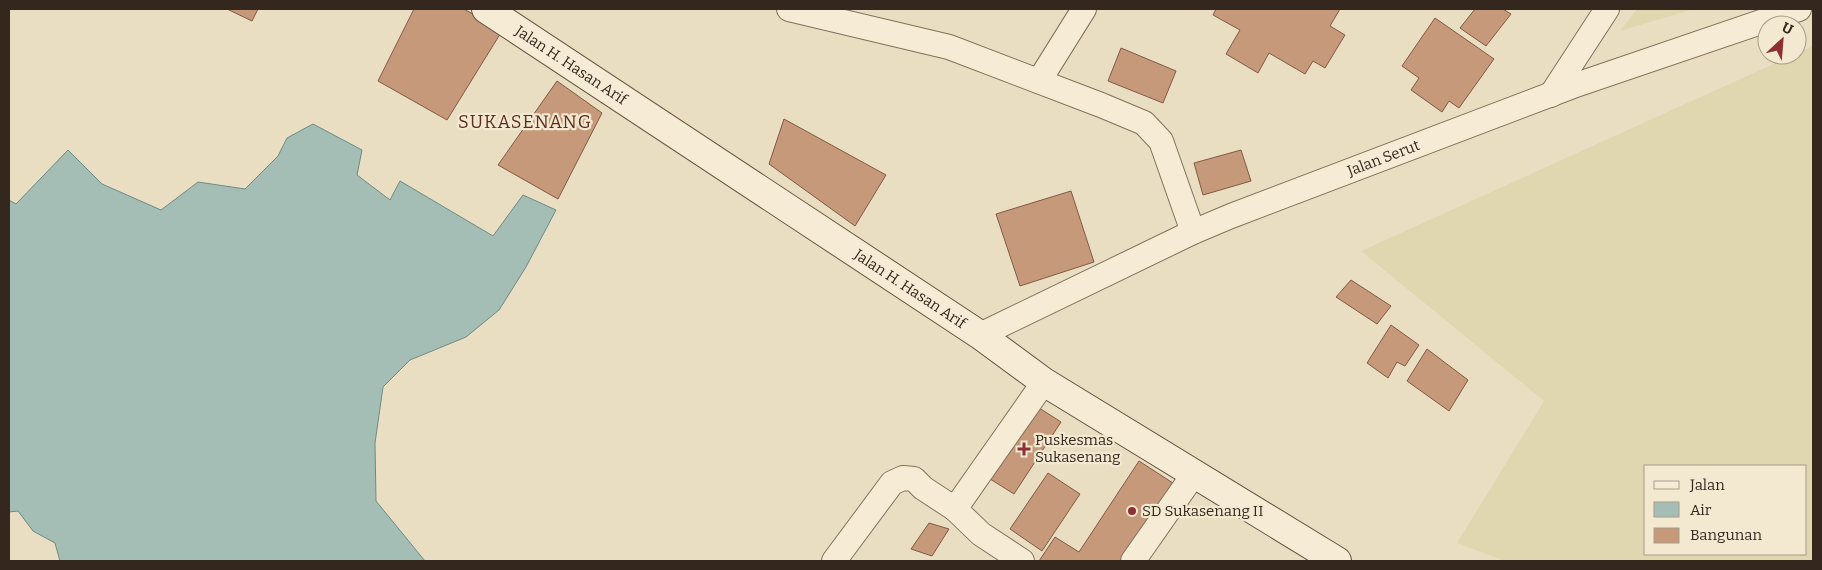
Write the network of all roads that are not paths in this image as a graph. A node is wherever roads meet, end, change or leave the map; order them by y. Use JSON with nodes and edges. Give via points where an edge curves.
{"nodes":[{"id":1,"x":486,"y":9,"type":"edge"},
{"id":2,"x":789,"y":9,"type":"edge"},
{"id":3,"x":1084,"y":9,"type":"edge"},
{"id":4,"x":1608,"y":9,"type":"edge"},
{"id":5,"x":1799,"y":9,"type":"edge"},
{"id":6,"x":1039,"y":81,"type":"junction"},
{"id":7,"x":1551,"y":94,"type":"junction"},
{"id":8,"x":1193,"y":232,"type":"junction"},
{"id":9,"x":980,"y":334,"type":"junction"},
{"id":10,"x":1044,"y":382,"type":"junction"},
{"id":11,"x":1194,"y":474,"type":"junction"},
{"id":12,"x":955,"y":509,"type":"junction"},
{"id":13,"x":834,"y":561,"type":"edge"},
{"id":14,"x":1022,"y":561,"type":"edge"},
{"id":15,"x":1133,"y":561,"type":"edge"},
{"id":16,"x":1337,"y":561,"type":"edge"}],
"edges":[{"from":1,"to":9,"type":"main road","name":"Jalan H. Hasan Arif"},
{"from":2,"to":6,"type":"street","via":[[949,47]]},
{"from":3,"to":6,"type":"street"},
{"from":4,"to":7,"type":"street"},
{"from":5,"to":7,"type":"street","name":"Jalan Serut"},
{"from":6,"to":8,"type":"street","via":[[1134,118],[1153,131],[1167,155]]},
{"from":7,"to":8,"type":"street","name":"Jalan Serut"},
{"from":8,"to":9,"type":"street","name":"Jalan Serut"},
{"from":9,"to":10,"type":"main road","name":"Jalan H. Hasan Arif"},
{"from":10,"to":11,"type":"main road","name":"Jalan H. Hasan Arif"},
{"from":10,"to":12,"type":"street"},
{"from":11,"to":15,"type":"street"},
{"from":11,"to":16,"type":"main road","name":"Jalan H. Hasan Arif"},
{"from":12,"to":13,"type":"street","via":[[914,479],[903,478],[892,483]]},
{"from":12,"to":14,"type":"street","via":[[982,534]]}]}
